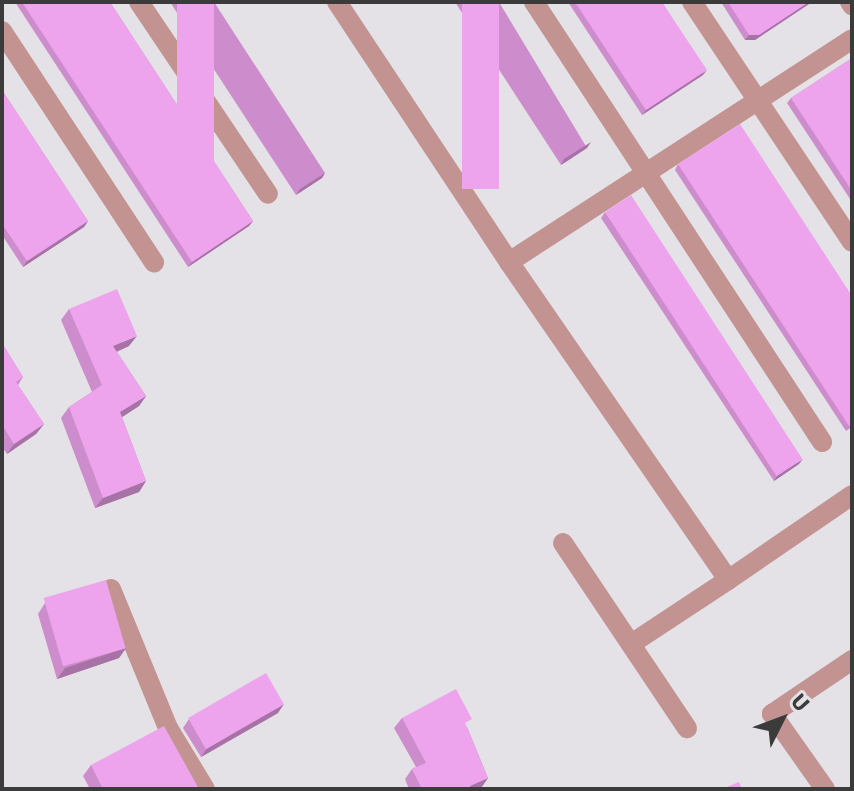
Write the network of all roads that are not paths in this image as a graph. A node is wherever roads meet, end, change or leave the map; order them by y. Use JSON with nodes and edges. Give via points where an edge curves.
{"nodes":[{"id":1,"x":139,"y":2,"type":"edge"},
{"id":2,"x":337,"y":2,"type":"edge"},
{"id":3,"x":534,"y":2,"type":"edge"},
{"id":4,"x":692,"y":2,"type":"edge"},
{"id":5,"x":2,"y":31,"type":"edge"},
{"id":6,"x":852,"y":39,"type":"edge"},
{"id":7,"x":757,"y":101,"type":"junction"},
{"id":8,"x":648,"y":173,"type":"junction"},
{"id":9,"x":268,"y":194,"type":"dead end"},
{"id":10,"x":852,"y":242,"type":"edge"},
{"id":11,"x":154,"y":262,"type":"dead end"},
{"id":12,"x":509,"y":262,"type":"junction"},
{"id":13,"x":822,"y":442,"type":"dead end"},
{"id":14,"x":852,"y":495,"type":"edge"},
{"id":15,"x":563,"y":543,"type":"dead end"},
{"id":16,"x":728,"y":580,"type":"junction"},
{"id":17,"x":111,"y":589,"type":"edge"},
{"id":18,"x":631,"y":644,"type":"junction"},
{"id":19,"x":852,"y":660,"type":"edge"},
{"id":20,"x":687,"y":728,"type":"dead end"},
{"id":21,"x":205,"y":789,"type":"edge"},
{"id":22,"x":825,"y":789,"type":"edge"}],
"edges":[{"from":1,"to":9,"type":"street"},
{"from":2,"to":12,"type":"street"},
{"from":3,"to":8,"type":"street"},
{"from":4,"to":7,"type":"street"},
{"from":5,"to":11,"type":"street"},
{"from":6,"to":7,"type":"street"},
{"from":7,"to":8,"type":"street"},
{"from":7,"to":10,"type":"street"},
{"from":8,"to":12,"type":"street"},
{"from":8,"to":13,"type":"street"},
{"from":12,"to":16,"type":"street"},
{"from":14,"to":16,"type":"street"},
{"from":15,"to":18,"type":"street"},
{"from":16,"to":18,"type":"street"},
{"from":17,"to":21,"type":"street","via":[[168,728]]},
{"from":18,"to":20,"type":"street"},
{"from":19,"to":22,"type":"street","via":[[772,714]]}]}
